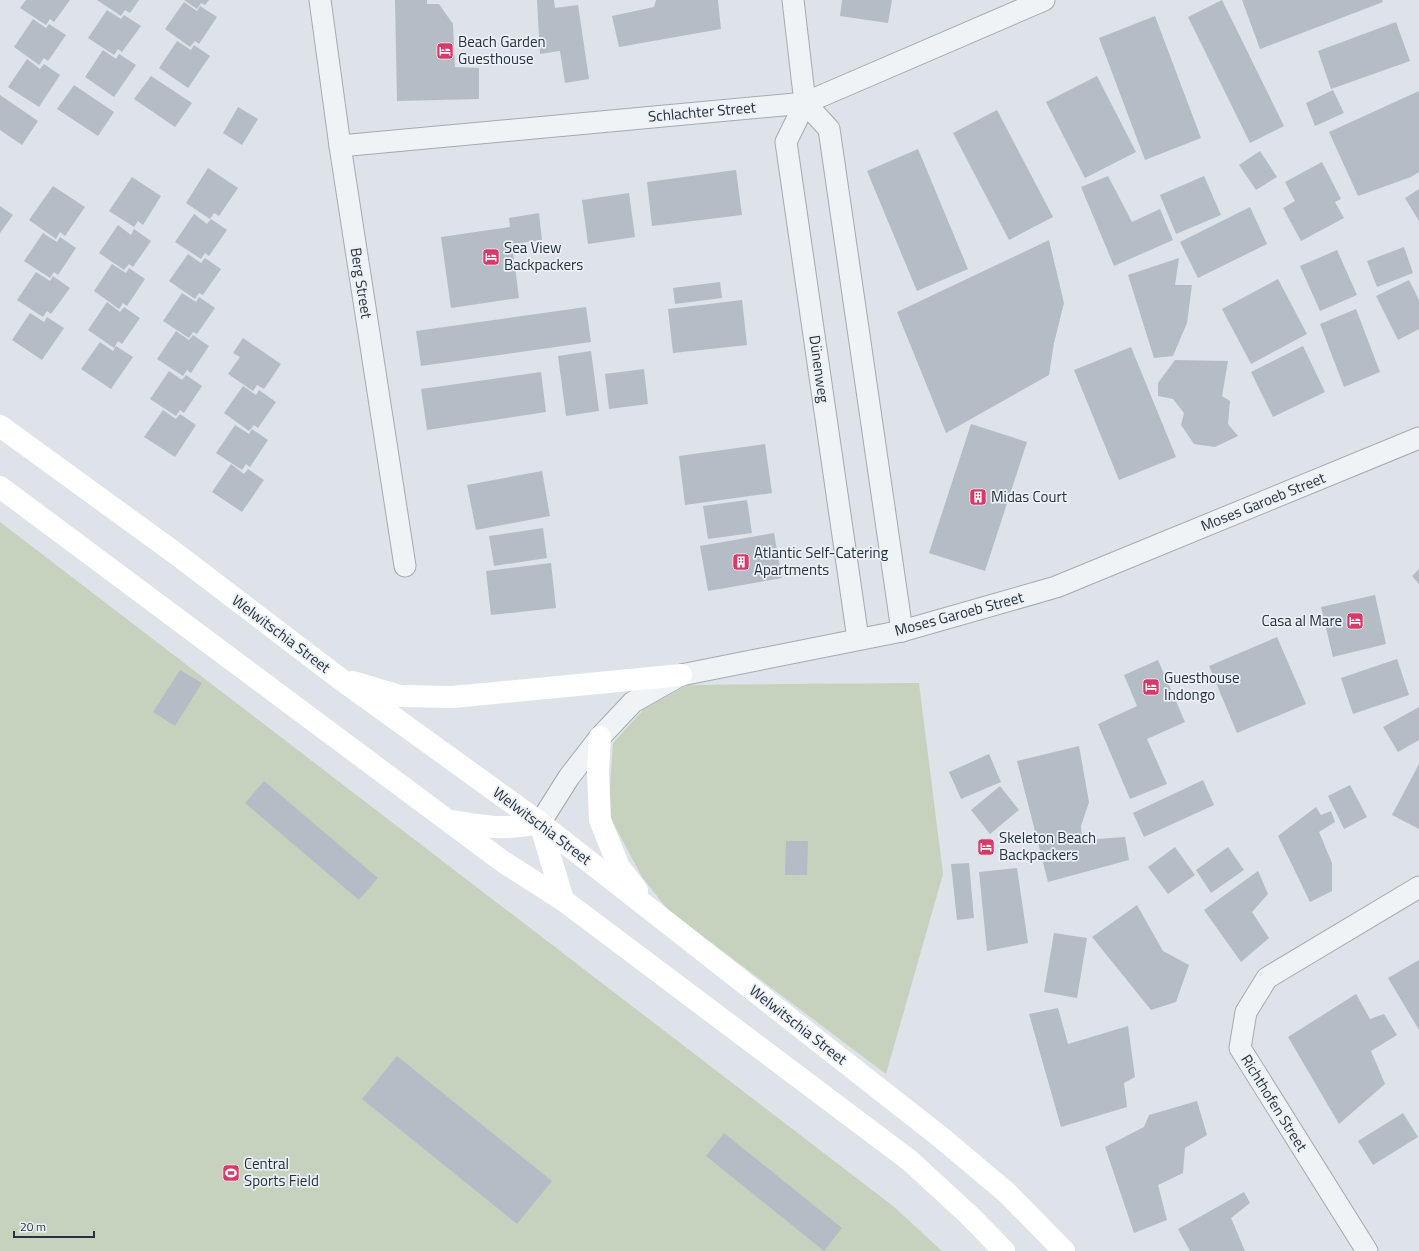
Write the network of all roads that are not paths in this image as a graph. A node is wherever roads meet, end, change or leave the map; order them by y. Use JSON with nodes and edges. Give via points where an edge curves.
{"nodes":[{"id":1,"x":320,"y":0,"type":"edge"},
{"id":2,"x":793,"y":0,"type":"edge"},
{"id":3,"x":1044,"y":0,"type":"edge"},
{"id":4,"x":805,"y":103,"type":"junction"},
{"id":5,"x":340,"y":146,"type":"junction"},
{"id":6,"x":0,"y":426,"type":"edge"},
{"id":7,"x":1419,"y":438,"type":"edge"},
{"id":8,"x":0,"y":487,"type":"edge"},
{"id":9,"x":405,"y":566,"type":"dead end"},
{"id":10,"x":902,"y":631,"type":"junction"},
{"id":11,"x":858,"y":639,"type":"junction"},
{"id":12,"x":680,"y":675,"type":"junction"},
{"id":13,"x":339,"y":678,"type":"junction"},
{"id":14,"x":600,"y":737,"type":"junction"},
{"id":15,"x":449,"y":820,"type":"junction"},
{"id":16,"x":540,"y":823,"type":"junction"},
{"id":17,"x":1419,"y":887,"type":"edge"},
{"id":18,"x":564,"y":900,"type":"junction"},
{"id":19,"x":658,"y":917,"type":"junction"},
{"id":20,"x":1004,"y":1251,"type":"edge"},
{"id":21,"x":1064,"y":1251,"type":"edge"},
{"id":22,"x":1367,"y":1251,"type":"edge"}],
"edges":[{"from":1,"to":5,"type":"street","name":"Berg Street"},
{"from":2,"to":4,"type":"street"},
{"from":3,"to":4,"type":"street","name":"Schlachter Street"},
{"from":4,"to":5,"type":"street","name":"Schlachter Street"},
{"from":4,"to":10,"type":"street","via":[[829,129]]},
{"from":4,"to":11,"type":"street","name":"Dünenweg","via":[[786,142]]},
{"from":5,"to":9,"type":"street","name":"Berg Street"},
{"from":6,"to":13,"type":"street","name":"Welwitschia Street","via":[[175,553]]},
{"from":7,"to":10,"type":"street","name":"Moses Garoeb Street","via":[[1056,587]]},
{"from":8,"to":15,"type":"street"},
{"from":10,"to":11,"type":"street","name":"Moses Garoeb Street"},
{"from":11,"to":12,"type":"street","name":"Moses Garoeb Street"},
{"from":12,"to":13,"type":"street","via":[[453,697],[400,696]]},
{"from":12,"to":14,"type":"street","name":"Moses Garoeb Street","via":[[633,702]]},
{"from":13,"to":16,"type":"street","name":"Welwitschia Street"},
{"from":14,"to":16,"type":"street","name":"Moses Garoeb Street","via":[[569,776]]},
{"from":14,"to":19,"type":"street","via":[[600,820],[619,867]]},
{"from":15,"to":16,"type":"street","via":[[495,828]]},
{"from":15,"to":18,"type":"street","via":[[502,861]]},
{"from":16,"to":18,"type":"street"},
{"from":16,"to":19,"type":"street","name":"Welwitschia Street"},
{"from":17,"to":22,"type":"street","name":"Richthofen Street","via":[[1267,978],[1246,1012],[1240,1048]]},
{"from":18,"to":20,"type":"street","via":[[909,1160]]},
{"from":19,"to":21,"type":"street","name":"Welwitschia Street","via":[[938,1135],[1006,1192]]}]}
